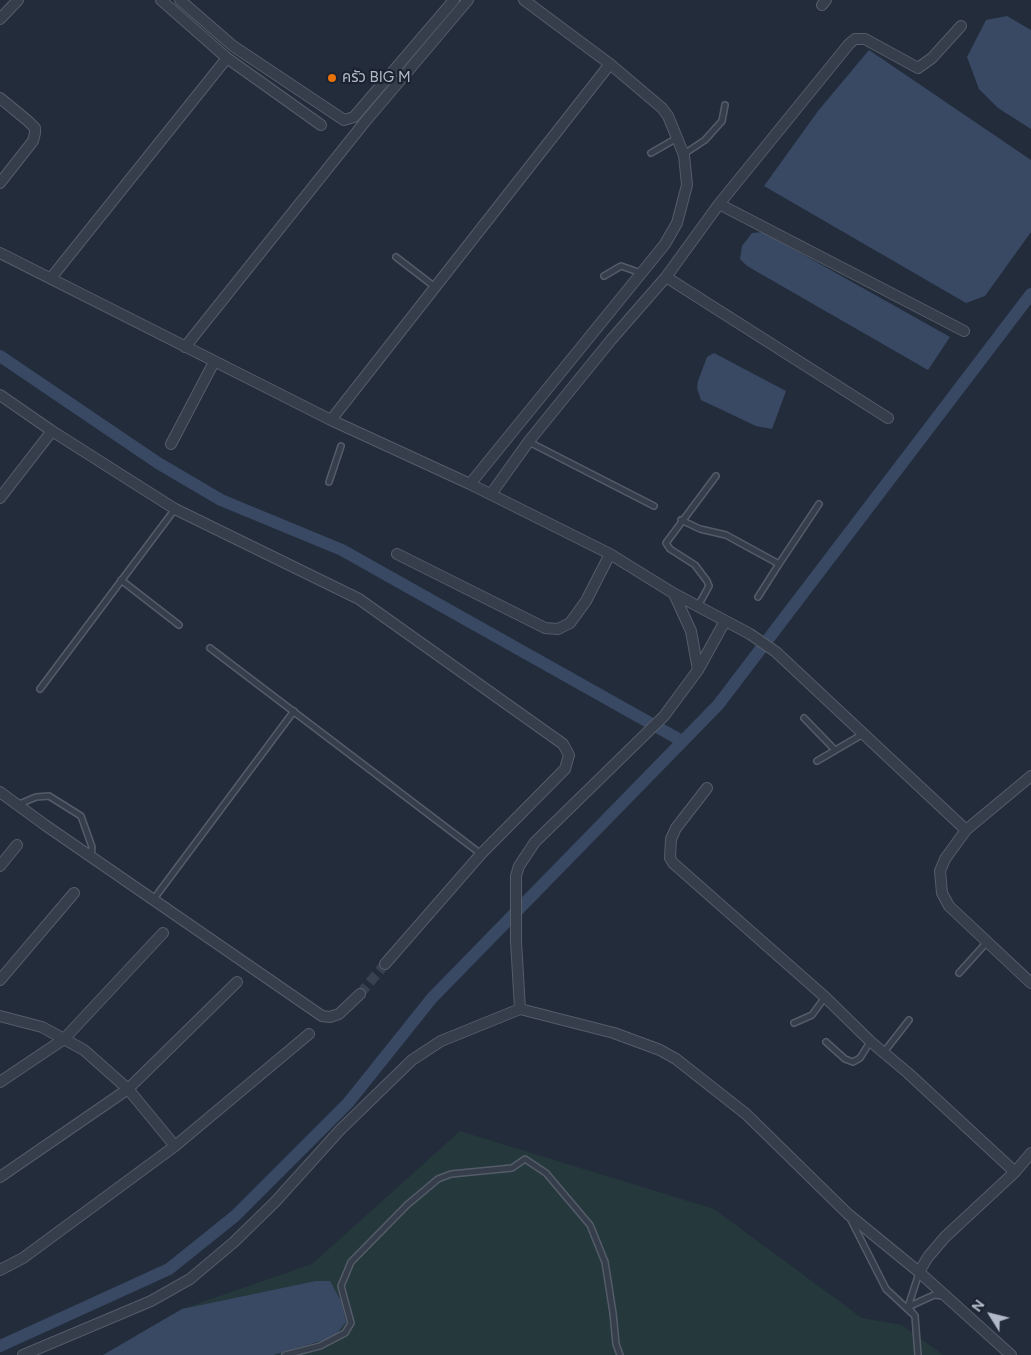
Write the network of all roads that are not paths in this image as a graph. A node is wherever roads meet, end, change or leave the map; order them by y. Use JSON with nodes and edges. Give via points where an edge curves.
{"nodes":[{"id":1,"x":18,"y":0,"type":"edge"},
{"id":2,"x":161,"y":0,"type":"edge"},
{"id":3,"x":180,"y":0,"type":"edge"},
{"id":4,"x":454,"y":0,"type":"edge"},
{"id":5,"x":468,"y":0,"type":"edge"},
{"id":6,"x":524,"y":0,"type":"edge"},
{"id":7,"x":0,"y":19,"type":"edge"},
{"id":8,"x":960,"y":26,"type":"dead end"},
{"id":9,"x":227,"y":58,"type":"junction"},
{"id":10,"x":610,"y":64,"type":"junction"},
{"id":11,"x":0,"y":98,"type":"edge"},
{"id":12,"x":725,"y":105,"type":"dead end"},
{"id":13,"x":322,"y":124,"type":"dead end"},
{"id":14,"x":677,"y":138,"type":"junction"},
{"id":15,"x":651,"y":153,"type":"dead end"},
{"id":16,"x":684,"y":155,"type":"junction"},
{"id":17,"x":0,"y":183,"type":"edge"},
{"id":18,"x":719,"y":204,"type":"junction"},
{"id":19,"x":0,"y":253,"type":"edge"},
{"id":20,"x":396,"y":256,"type":"dead end"},
{"id":21,"x":641,"y":273,"type":"junction"},
{"id":22,"x":604,"y":276,"type":"dead end"},
{"id":23,"x":666,"y":277,"type":"junction"},
{"id":24,"x":50,"y":278,"type":"junction"},
{"id":25,"x":435,"y":287,"type":"junction"},
{"id":26,"x":964,"y":331,"type":"dead end"},
{"id":27,"x":184,"y":347,"type":"junction"},
{"id":28,"x":214,"y":362,"type":"junction"},
{"id":29,"x":0,"y":395,"type":"edge"},
{"id":30,"x":888,"y":418,"type":"dead end"},
{"id":31,"x":331,"y":420,"type":"junction"},
{"id":32,"x":52,"y":431,"type":"junction"},
{"id":33,"x":529,"y":441,"type":"junction"},
{"id":34,"x":171,"y":444,"type":"dead end"},
{"id":35,"x":341,"y":446,"type":"dead end"},
{"id":36,"x":716,"y":476,"type":"dead end"},
{"id":37,"x":329,"y":482,"type":"dead end"},
{"id":38,"x":470,"y":484,"type":"junction"},
{"id":39,"x":491,"y":494,"type":"junction"},
{"id":40,"x":0,"y":498,"type":"edge"},
{"id":41,"x":819,"y":504,"type":"dead end"},
{"id":42,"x":654,"y":506,"type":"dead end"},
{"id":43,"x":175,"y":508,"type":"junction"},
{"id":44,"x":681,"y":520,"type":"junction"},
{"id":45,"x":397,"y":554,"type":"dead end"},
{"id":46,"x":610,"y":554,"type":"junction"},
{"id":47,"x":779,"y":564,"type":"junction"},
{"id":48,"x":120,"y":580,"type":"junction"},
{"id":49,"x":674,"y":593,"type":"junction"},
{"id":50,"x":758,"y":597,"type":"dead end"},
{"id":51,"x":698,"y":606,"type":"junction"},
{"id":52,"x":725,"y":621,"type":"junction"},
{"id":53,"x":179,"y":626,"type":"dead end"},
{"id":54,"x":210,"y":648,"type":"dead end"},
{"id":55,"x":698,"y":670,"type":"junction"},
{"id":56,"x":40,"y":689,"type":"dead end"},
{"id":57,"x":294,"y":711,"type":"junction"},
{"id":58,"x":804,"y":718,"type":"dead end"},
{"id":59,"x":863,"y":734,"type":"junction"},
{"id":60,"x":835,"y":750,"type":"junction"},
{"id":61,"x":817,"y":762,"type":"dead end"},
{"id":62,"x":1031,"y":776,"type":"edge"},
{"id":63,"x":707,"y":788,"type":"dead end"},
{"id":64,"x":0,"y":792,"type":"edge"},
{"id":65,"x":17,"y":805,"type":"junction"},
{"id":66,"x":966,"y":830,"type":"junction"},
{"id":67,"x":17,"y":846,"type":"dead end"},
{"id":68,"x":481,"y":854,"type":"junction"},
{"id":69,"x":91,"y":858,"type":"junction"},
{"id":70,"x":0,"y":866,"type":"edge"},
{"id":71,"x":74,"y":894,"type":"dead end"},
{"id":72,"x":153,"y":900,"type":"junction"},
{"id":73,"x":163,"y":933,"type":"dead end"},
{"id":74,"x":987,"y":942,"type":"junction"},
{"id":75,"x":385,"y":964,"type":"tunnel mouth"},
{"id":76,"x":959,"y":972,"type":"dead end"},
{"id":77,"x":0,"y":980,"type":"edge"},
{"id":78,"x":236,"y":982,"type":"dead end"},
{"id":79,"x":1031,"y":983,"type":"edge"},
{"id":80,"x":360,"y":994,"type":"tunnel mouth"},
{"id":81,"x":825,"y":997,"type":"junction"},
{"id":82,"x":520,"y":1009,"type":"junction"},
{"id":83,"x":0,"y":1016,"type":"edge"},
{"id":84,"x":909,"y":1020,"type":"dead end"},
{"id":85,"x":794,"y":1023,"type":"dead end"},
{"id":86,"x":309,"y":1034,"type":"dead end"},
{"id":87,"x":64,"y":1039,"type":"junction"},
{"id":88,"x":826,"y":1042,"type":"dead end"},
{"id":89,"x":871,"y":1042,"type":"junction"},
{"id":90,"x":884,"y":1052,"type":"junction"},
{"id":91,"x":0,"y":1082,"type":"edge"},
{"id":92,"x":128,"y":1089,"type":"junction"},
{"id":93,"x":175,"y":1146,"type":"junction"},
{"id":94,"x":1031,"y":1153,"type":"edge"},
{"id":95,"x":1015,"y":1172,"type":"junction"},
{"id":96,"x":0,"y":1177,"type":"edge"},
{"id":97,"x":848,"y":1214,"type":"junction"},
{"id":98,"x":0,"y":1270,"type":"edge"},
{"id":99,"x":919,"y":1272,"type":"junction"},
{"id":100,"x":946,"y":1296,"type":"junction"},
{"id":101,"x":908,"y":1307,"type":"junction"},
{"id":102,"x":915,"y":1316,"type":"junction"},
{"id":103,"x":23,"y":1355,"type":"edge"},
{"id":104,"x":285,"y":1355,"type":"edge"},
{"id":105,"x":620,"y":1355,"type":"edge"},
{"id":106,"x":918,"y":1355,"type":"edge"},
{"id":107,"x":1011,"y":1355,"type":"edge"}],
"edges":[{"from":1,"to":7,"type":"street"},
{"from":2,"to":9,"type":"street"},
{"from":3,"to":4,"type":"street","via":[[233,46],[344,120],[354,117]]},
{"from":5,"to":27,"type":"street","via":[[364,123]]},
{"from":6,"to":10,"type":"street"},
{"from":8,"to":18,"type":"street","via":[[932,58],[918,68],[865,38],[855,40]]},
{"from":9,"to":13,"type":"street"},
{"from":9,"to":24,"type":"street"},
{"from":10,"to":14,"type":"street","via":[[662,108]]},
{"from":10,"to":25,"type":"street"},
{"from":11,"to":17,"type":"street","via":[[35,128],[33,141]]},
{"from":12,"to":16,"type":"lane","via":[[722,121],[705,140]]},
{"from":14,"to":15,"type":"lane"},
{"from":14,"to":16,"type":"street"},
{"from":16,"to":21,"type":"street","via":[[687,185],[677,223],[665,244]]},
{"from":18,"to":23,"type":"street"},
{"from":18,"to":26,"type":"street"},
{"from":19,"to":24,"type":"street"},
{"from":20,"to":25,"type":"lane"},
{"from":21,"to":22,"type":"lane","via":[[621,266]]},
{"from":21,"to":38,"type":"street"},
{"from":23,"to":30,"type":"street"},
{"from":23,"to":33,"type":"street"},
{"from":24,"to":27,"type":"street"},
{"from":25,"to":31,"type":"street"},
{"from":27,"to":28,"type":"street"},
{"from":28,"to":31,"type":"street"},
{"from":28,"to":34,"type":"street"},
{"from":29,"to":32,"type":"street"},
{"from":31,"to":38,"type":"street"},
{"from":32,"to":40,"type":"street"},
{"from":32,"to":43,"type":"street"},
{"from":33,"to":39,"type":"street"},
{"from":33,"to":42,"type":"lane"},
{"from":35,"to":37,"type":"lane"},
{"from":36,"to":44,"type":"lane"},
{"from":38,"to":39,"type":"street"},
{"from":39,"to":46,"type":"street"},
{"from":41,"to":47,"type":"lane"},
{"from":43,"to":48,"type":"lane"},
{"from":43,"to":68,"type":"street","via":[[359,599],[563,744],[569,755],[565,768]]},
{"from":44,"to":47,"type":"lane","via":[[700,529],[726,535]]},
{"from":44,"to":51,"type":"lane","via":[[666,543],[695,565],[707,582],[709,586]]},
{"from":45,"to":46,"type":"street","via":[[545,628],[558,629],[570,624]]},
{"from":46,"to":49,"type":"street"},
{"from":47,"to":50,"type":"lane"},
{"from":48,"to":53,"type":"lane"},
{"from":48,"to":56,"type":"lane"},
{"from":49,"to":51,"type":"street"},
{"from":49,"to":55,"type":"street","via":[[691,631]]},
{"from":51,"to":52,"type":"street"},
{"from":52,"to":55,"type":"street"},
{"from":52,"to":59,"type":"street","via":[[776,652]]},
{"from":54,"to":57,"type":"lane"},
{"from":55,"to":82,"type":"street","via":[[664,716],[535,842],[519,866],[516,876],[516,941]]},
{"from":57,"to":68,"type":"lane"},
{"from":57,"to":72,"type":"lane"},
{"from":58,"to":60,"type":"lane"},
{"from":59,"to":60,"type":"lane"},
{"from":59,"to":66,"type":"street"},
{"from":60,"to":61,"type":"lane"},
{"from":62,"to":66,"type":"street"},
{"from":63,"to":81,"type":"street","via":[[676,828],[671,839],[670,858]]},
{"from":64,"to":65,"type":"street"},
{"from":65,"to":69,"type":"street"},
{"from":65,"to":69,"type":"lane","via":[[36,796],[49,796],[82,816],[92,847]]},
{"from":66,"to":74,"type":"street","via":[[940,871],[942,893],[949,906]]},
{"from":67,"to":70,"type":"street"},
{"from":68,"to":75,"type":"street"},
{"from":69,"to":72,"type":"street"},
{"from":71,"to":77,"type":"street"},
{"from":72,"to":80,"type":"street","via":[[322,1016],[339,1014]]},
{"from":73,"to":87,"type":"street"},
{"from":74,"to":76,"type":"lane"},
{"from":74,"to":79,"type":"street"},
{"from":78,"to":92,"type":"street"},
{"from":81,"to":85,"type":"lane","via":[[812,1015]]},
{"from":81,"to":89,"type":"street"},
{"from":82,"to":97,"type":"street","via":[[614,1033],[676,1059],[746,1114]]},
{"from":82,"to":103,"type":"street","via":[[441,1041],[412,1060],[340,1130],[275,1202],[190,1279],[151,1301]]},
{"from":83,"to":87,"type":"street","via":[[42,1027]]},
{"from":84,"to":90,"type":"lane"},
{"from":86,"to":93,"type":"street"},
{"from":87,"to":91,"type":"street"},
{"from":87,"to":92,"type":"street","via":[[84,1050]]},
{"from":88,"to":89,"type":"lane","via":[[853,1062],[860,1058]]},
{"from":89,"to":90,"type":"street"},
{"from":90,"to":95,"type":"street"},
{"from":92,"to":93,"type":"street"},
{"from":92,"to":96,"type":"street"},
{"from":93,"to":98,"type":"street","via":[[23,1258]]},
{"from":94,"to":95,"type":"street"},
{"from":95,"to":99,"type":"street","via":[[945,1237]]},
{"from":97,"to":99,"type":"street"},
{"from":97,"to":102,"type":"lane","via":[[886,1289]]},
{"from":99,"to":100,"type":"street"},
{"from":99,"to":101,"type":"lane"},
{"from":100,"to":101,"type":"lane","via":[[934,1295]]},
{"from":100,"to":107,"type":"street"},
{"from":101,"to":102,"type":"lane"},
{"from":102,"to":106,"type":"lane"},
{"from":104,"to":105,"type":"lane","via":[[320,1346],[345,1333],[351,1323],[341,1286],[351,1262],[407,1205],[438,1179],[452,1174],[512,1168],[526,1159],[546,1173],[590,1226],[605,1262]]}]}
